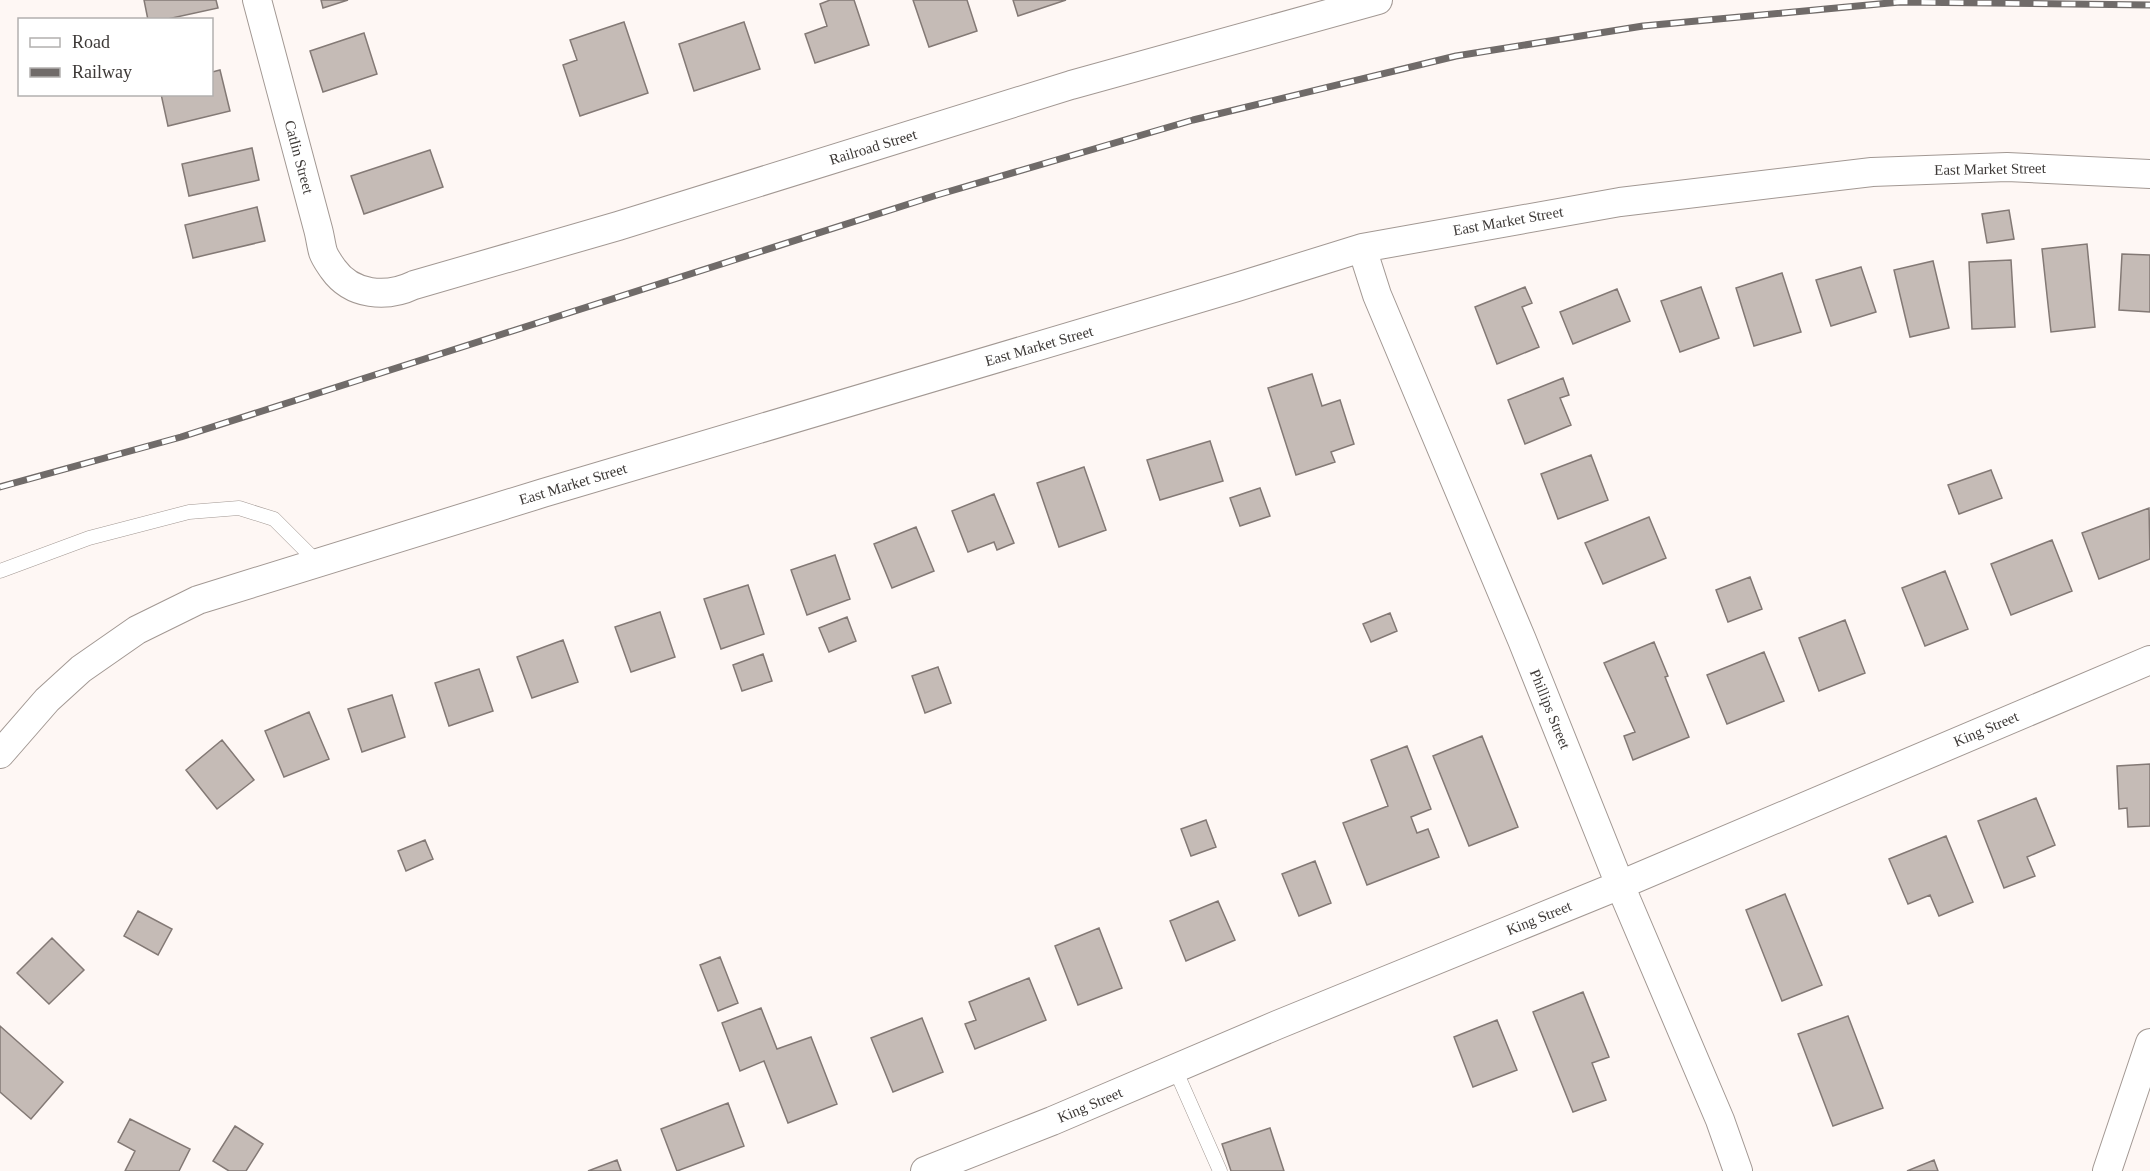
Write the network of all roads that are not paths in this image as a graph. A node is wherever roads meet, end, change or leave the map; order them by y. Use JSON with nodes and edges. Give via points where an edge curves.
{"nodes":[{"id":1,"x":257,"y":0,"type":"edge"},
{"id":2,"x":1378,"y":0,"type":"edge"},
{"id":3,"x":2150,"y":174,"type":"edge"},
{"id":4,"x":1362,"y":248,"type":"junction"},
{"id":5,"x":369,"y":292,"type":"joint"},
{"id":6,"x":317,"y":562,"type":"junction"},
{"id":7,"x":0,"y":571,"type":"edge"},
{"id":8,"x":2150,"y":660,"type":"edge"},
{"id":9,"x":0,"y":754,"type":"edge"},
{"id":10,"x":1620,"y":885,"type":"junction"},
{"id":11,"x":2150,"y":1043,"type":"edge"},
{"id":12,"x":1175,"y":1069,"type":"junction"},
{"id":13,"x":925,"y":1171,"type":"edge"},
{"id":14,"x":1220,"y":1171,"type":"edge"},
{"id":15,"x":1738,"y":1171,"type":"edge"},
{"id":16,"x":2107,"y":1171,"type":"edge"}],
"edges":[{"from":1,"to":5,"type":"street","name":"Catlin Street","via":[[323,255],[338,276]]},
{"from":2,"to":5,"type":"street","name":"Railroad Street","via":[[1071,85],[403,291]]},
{"from":3,"to":4,"type":"street","name":"East Market Street","via":[[2007,167],[1872,172],[1620,202]]},
{"from":4,"to":6,"type":"street","name":"East Market Street"},
{"from":4,"to":10,"type":"street","name":"Phillips Street","via":[[1377,295]]},
{"from":6,"to":7,"type":"lane","via":[[274,519],[239,508],[189,512],[89,538]]},
{"from":6,"to":9,"type":"street","name":"East Market Street","via":[[198,600],[137,630],[64,684]]},
{"from":8,"to":10,"type":"street","name":"King Street"},
{"from":10,"to":12,"type":"street","name":"King Street"},
{"from":10,"to":15,"type":"street","name":"Phillips Street","via":[[1720,1119]]},
{"from":11,"to":16,"type":"street"},
{"from":12,"to":13,"type":"street","name":"King Street"},
{"from":12,"to":14,"type":"lane"}]}
